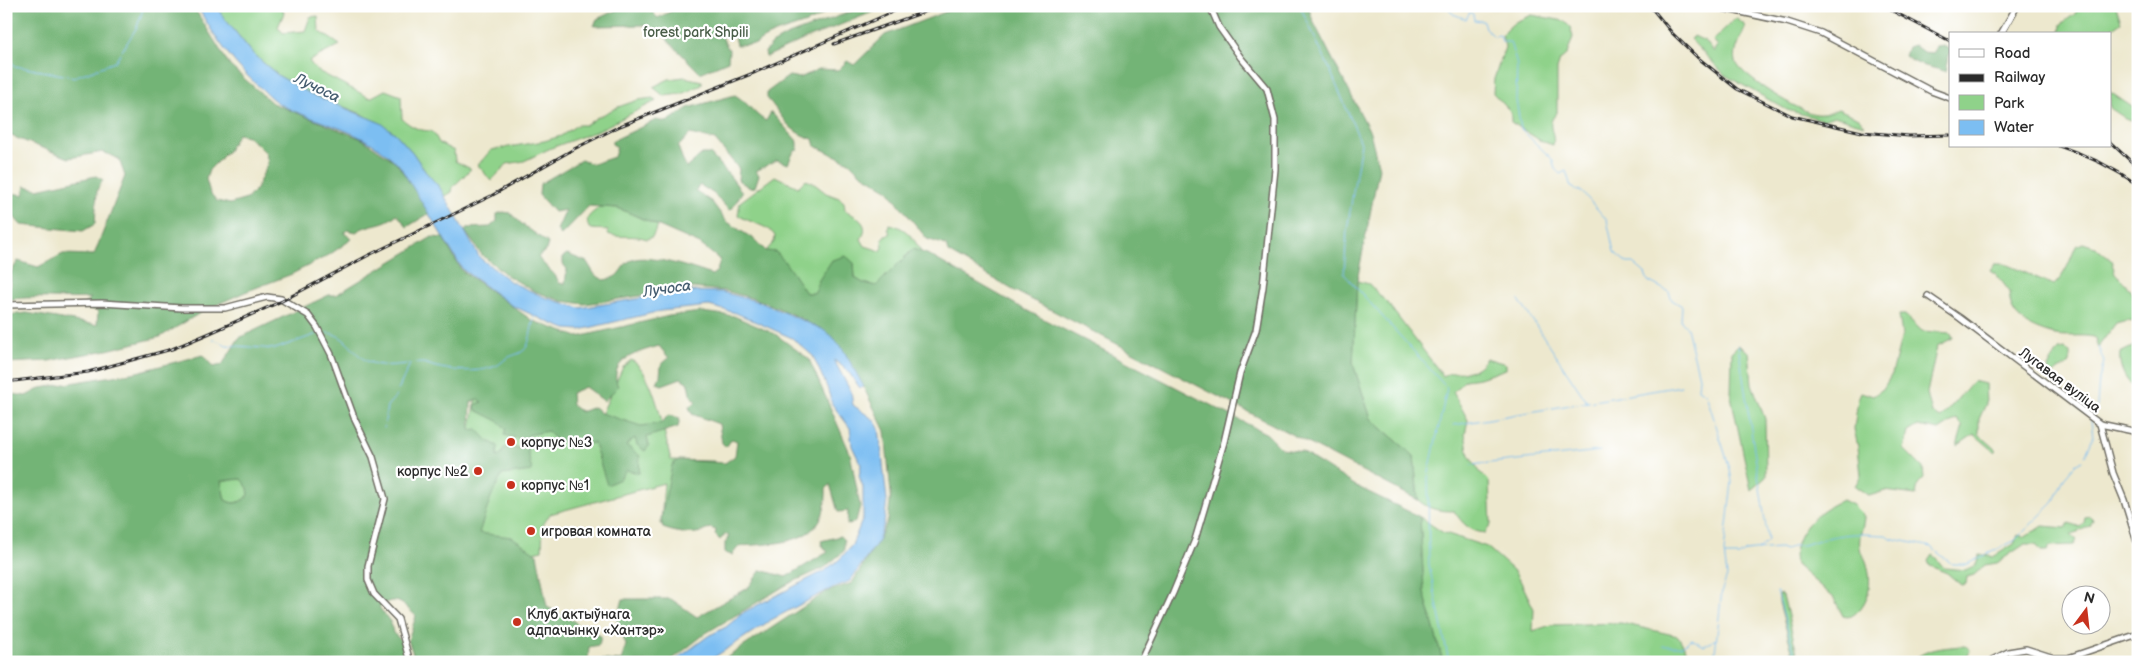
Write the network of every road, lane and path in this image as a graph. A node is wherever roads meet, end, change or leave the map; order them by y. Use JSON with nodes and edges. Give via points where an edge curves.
{"nodes":[{"id":1,"x":1210,"y":6,"type":"edge"},
{"id":2,"x":1712,"y":6,"type":"edge"},
{"id":3,"x":2017,"y":6,"type":"edge"},
{"id":4,"x":2002,"y":32,"type":"edge"},
{"id":5,"x":1949,"y":98,"type":"edge"},
{"id":6,"x":1928,"y":296,"type":"dead end"},
{"id":7,"x":6,"y":305,"type":"edge"},
{"id":8,"x":2100,"y":424,"type":"junction"},
{"id":9,"x":2138,"y":432,"type":"edge"},
{"id":10,"x":2138,"y":545,"type":"edge"},
{"id":11,"x":2138,"y":634,"type":"edge"},
{"id":12,"x":1992,"y":660,"type":"dead end"},
{"id":13,"x":410,"y":662,"type":"edge"},
{"id":14,"x":1141,"y":662,"type":"edge"}],
"edges":[{"from":1,"to":14,"type":"street","via":[[1219,27],[1267,89],[1275,120],[1275,169],[1263,287],[1256,330],[1240,373],[1224,442],[1195,540]]},
{"from":2,"to":5,"type":"street","via":[[1787,22],[1821,33],[1930,91]]},
{"from":3,"to":4,"type":"street"},
{"from":6,"to":8,"type":"street","name":"Лугавая вуліца"},
{"from":7,"to":13,"type":"street","via":[[102,303],[225,308],[267,297],[280,299],[308,315],[331,354],[355,420],[373,457],[385,499],[369,558],[368,580],[374,594],[398,619]]},
{"from":8,"to":9,"type":"street"},
{"from":8,"to":10,"type":"street","name":"Лугавая вуліца"},
{"from":11,"to":12,"type":"street","via":[[2068,658],[2054,658],[2026,649],[2008,652]]}]}
